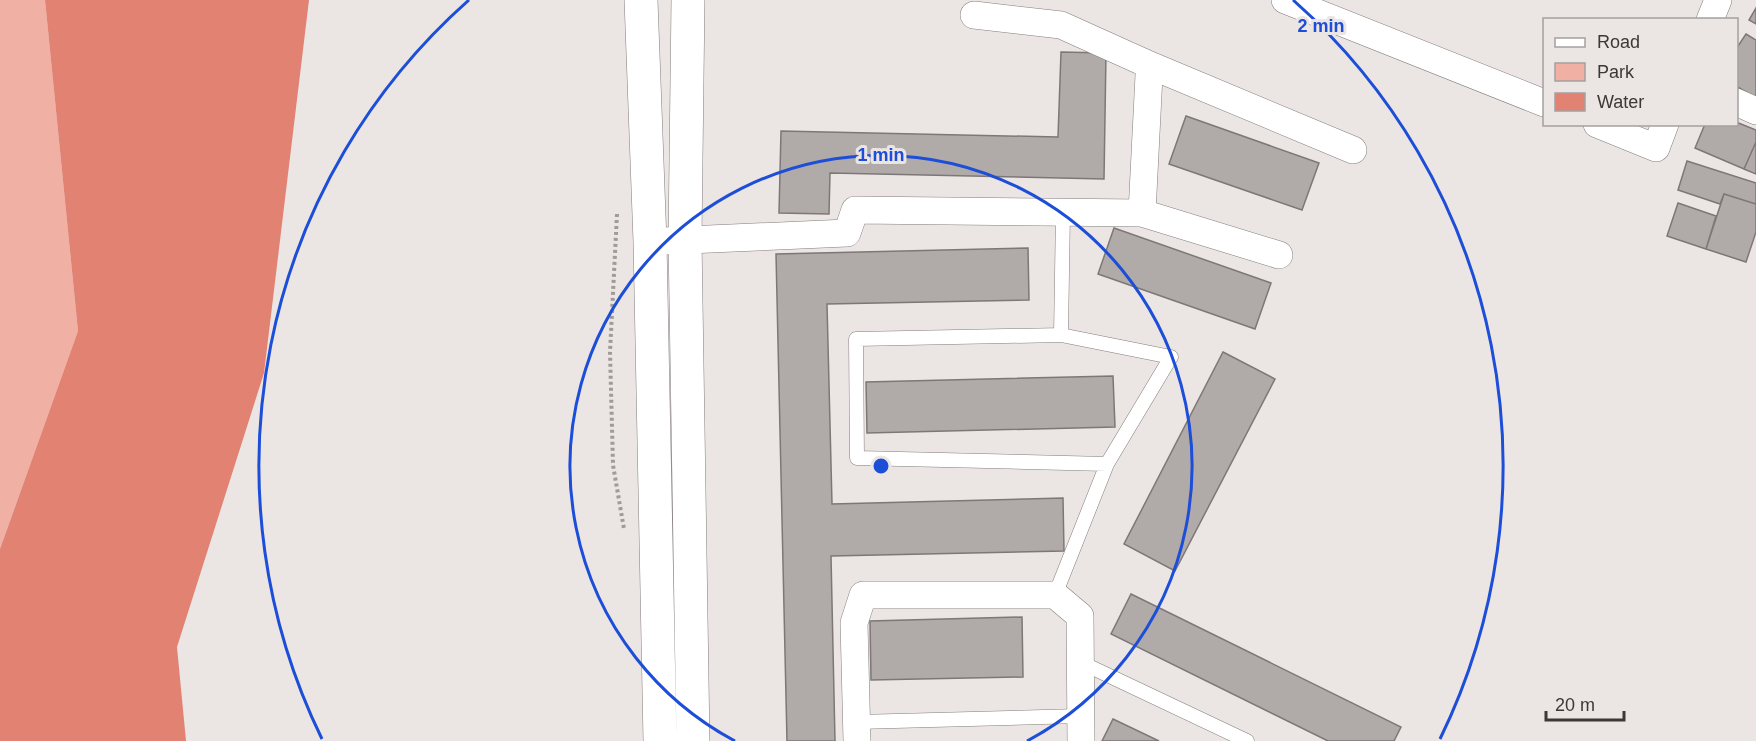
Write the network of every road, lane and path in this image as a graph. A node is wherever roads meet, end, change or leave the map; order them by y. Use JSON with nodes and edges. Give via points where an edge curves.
{"nodes":[{"id":1,"x":641,"y":0,"type":"edge"},
{"id":2,"x":688,"y":0,"type":"edge"},
{"id":3,"x":1286,"y":0,"type":"edge"},
{"id":4,"x":1718,"y":0,"type":"edge"},
{"id":5,"x":974,"y":15,"type":"dead end"},
{"id":6,"x":1711,"y":18,"type":"edge"},
{"id":7,"x":1152,"y":66,"type":"junction"},
{"id":8,"x":1543,"y":102,"type":"edge"},
{"id":9,"x":1738,"y":102,"type":"edge"},
{"id":10,"x":1756,"y":111,"type":"edge"},
{"id":11,"x":1602,"y":126,"type":"edge"},
{"id":12,"x":1664,"y":126,"type":"edge"},
{"id":13,"x":1353,"y":150,"type":"dead end"},
{"id":14,"x":618,"y":204,"type":"dead end"},
{"id":15,"x":1063,"y":212,"type":"junction"},
{"id":16,"x":1142,"y":213,"type":"junction"},
{"id":17,"x":685,"y":239,"type":"junction"},
{"id":18,"x":650,"y":242,"type":"junction"},
{"id":19,"x":1279,"y":255,"type":"dead end"},
{"id":20,"x":1061,"y":335,"type":"junction"},
{"id":21,"x":1107,"y":464,"type":"junction"},
{"id":22,"x":625,"y":532,"type":"dead end"},
{"id":23,"x":1055,"y":595,"type":"junction"},
{"id":24,"x":1080,"y":662,"type":"junction"},
{"id":25,"x":1080,"y":728,"type":"edge"},
{"id":26,"x":857,"y":732,"type":"edge"},
{"id":27,"x":660,"y":741,"type":"edge"},
{"id":28,"x":693,"y":741,"type":"edge"},
{"id":29,"x":1247,"y":741,"type":"edge"}],
"edges":[{"from":1,"to":18,"type":"main road"},
{"from":2,"to":17,"type":"main road"},
{"from":3,"to":8,"type":"street"},
{"from":4,"to":6,"type":"street"},
{"from":5,"to":7,"type":"street","via":[[1061,25]]},
{"from":7,"to":13,"type":"street"},
{"from":7,"to":16,"type":"street"},
{"from":9,"to":10,"type":"street"},
{"from":11,"to":12,"type":"street","via":[[1656,148]]},
{"from":14,"to":22,"type":"path","via":[[610,352],[613,465]]},
{"from":15,"to":16,"type":"street"},
{"from":15,"to":17,"type":"street","via":[[855,210],[847,233]]},
{"from":15,"to":20,"type":"lane"},
{"from":16,"to":19,"type":"street"},
{"from":17,"to":18,"type":"street"},
{"from":17,"to":28,"type":"main road"},
{"from":18,"to":27,"type":"main road"},
{"from":20,"to":21,"type":"lane","via":[[1171,357]]},
{"from":20,"to":21,"type":"lane","via":[[856,339],[857,458]]},
{"from":21,"to":23,"type":"lane"},
{"from":23,"to":24,"type":"street","via":[[1080,616]]},
{"from":23,"to":26,"type":"street","via":[[863,596],[854,623]]},
{"from":24,"to":25,"type":"street"},
{"from":24,"to":29,"type":"lane"},
{"from":25,"to":26,"type":"lane"}]}
